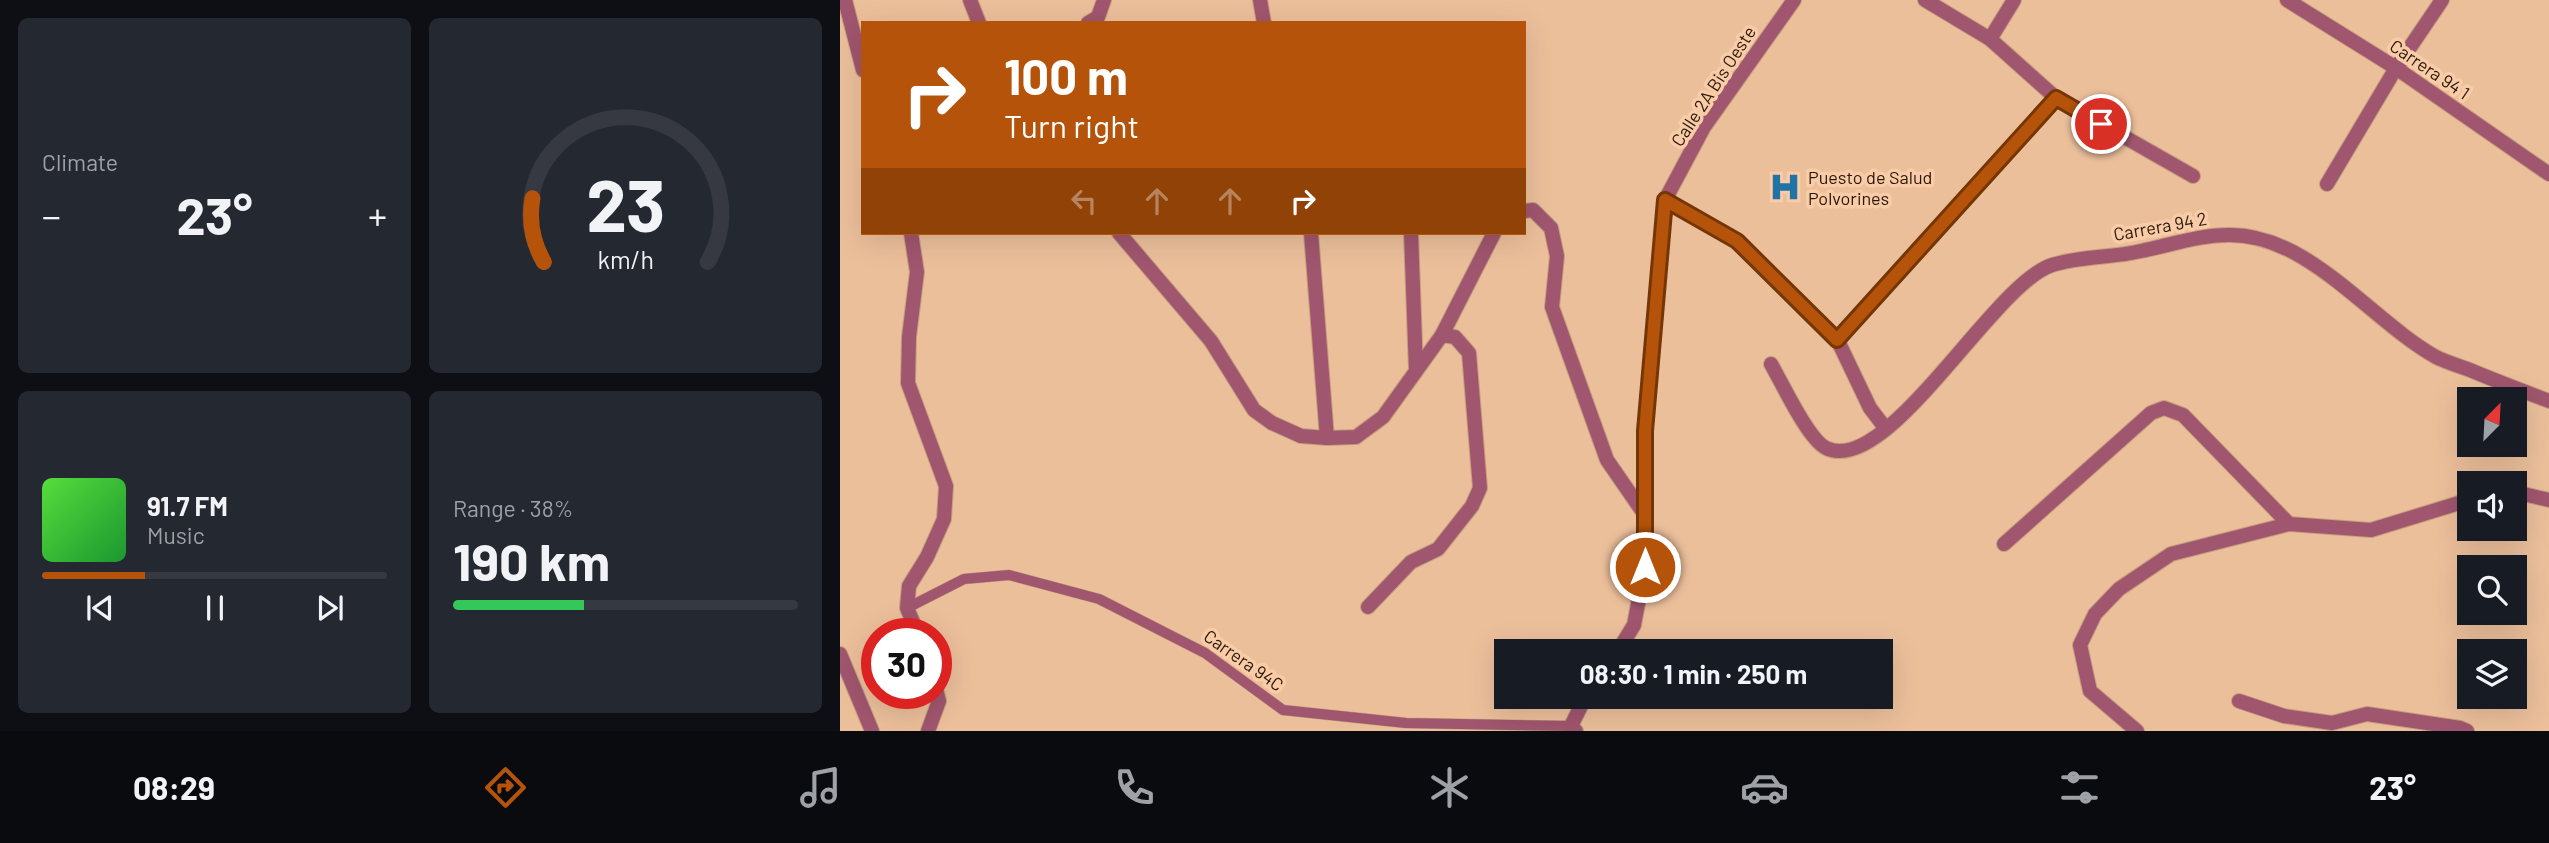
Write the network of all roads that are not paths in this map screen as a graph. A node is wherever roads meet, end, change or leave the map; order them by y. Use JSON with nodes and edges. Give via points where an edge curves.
{"nodes":[{"id":1,"x":845,"y":0,"type":"edge"},
{"id":2,"x":970,"y":0,"type":"edge"},
{"id":3,"x":1104,"y":0,"type":"edge"},
{"id":4,"x":1260,"y":0,"type":"edge"},
{"id":5,"x":1793,"y":0,"type":"edge"},
{"id":6,"x":1924,"y":0,"type":"edge"},
{"id":7,"x":2014,"y":0,"type":"edge"},
{"id":8,"x":2287,"y":0,"type":"edge"},
{"id":9,"x":2442,"y":0,"type":"edge"},
{"id":10,"x":978,"y":21,"type":"edge"},
{"id":11,"x":1091,"y":21,"type":"edge"},
{"id":12,"x":1264,"y":21,"type":"edge"},
{"id":13,"x":1990,"y":39,"type":"junction"},
{"id":14,"x":861,"y":62,"type":"edge"},
{"id":15,"x":2396,"y":68,"type":"junction"},
{"id":16,"x":2056,"y":98,"type":"junction"},
{"id":17,"x":2549,"y":174,"type":"edge"},
{"id":18,"x":2193,"y":176,"type":"dead end"},
{"id":19,"x":2327,"y":184,"type":"dead end"},
{"id":20,"x":1665,"y":200,"type":"junction"},
{"id":21,"x":1526,"y":211,"type":"edge"},
{"id":22,"x":911,"y":235,"type":"edge"},
{"id":23,"x":1121,"y":235,"type":"edge"},
{"id":24,"x":1311,"y":235,"type":"edge"},
{"id":25,"x":1411,"y":235,"type":"edge"},
{"id":26,"x":1493,"y":235,"type":"edge"},
{"id":27,"x":1442,"y":335,"type":"junction"},
{"id":28,"x":1837,"y":340,"type":"junction"},
{"id":29,"x":1772,"y":364,"type":"dead end"},
{"id":30,"x":1416,"y":370,"type":"junction"},
{"id":31,"x":2549,"y":401,"type":"edge"},
{"id":32,"x":1886,"y":429,"type":"junction"},
{"id":33,"x":1327,"y":438,"type":"junction"},
{"id":34,"x":2527,"y":495,"type":"edge"},
{"id":35,"x":2549,"y":500,"type":"edge"},
{"id":36,"x":2457,"y":504,"type":"edge"},
{"id":37,"x":1645,"y":515,"type":"junction"},
{"id":38,"x":2289,"y":524,"type":"junction"},
{"id":39,"x":2004,"y":544,"type":"dead end"},
{"id":40,"x":1368,"y":607,"type":"dead end"},
{"id":41,"x":907,"y":608,"type":"junction"},
{"id":42,"x":911,"y":618,"type":"edge"},
{"id":43,"x":1625,"y":639,"type":"edge"},
{"id":44,"x":840,"y":654,"type":"edge"},
{"id":45,"x":2239,"y":701,"type":"dead end"},
{"id":46,"x":936,"y":709,"type":"edge"},
{"id":47,"x":1581,"y":709,"type":"edge"},
{"id":48,"x":1574,"y":728,"type":"edge"},
{"id":49,"x":872,"y":731,"type":"edge"},
{"id":50,"x":928,"y":731,"type":"edge"},
{"id":51,"x":2137,"y":731,"type":"edge"},
{"id":52,"x":2468,"y":731,"type":"edge"}],
"edges":[{"from":1,"to":14,"type":"street"},
{"from":2,"to":10,"type":"street"},
{"from":3,"to":11,"type":"street","via":[[1098,17]]},
{"from":4,"to":12,"type":"street"},
{"from":5,"to":20,"type":"street","name":"Calle 2A Bis Oeste","via":[[1704,127]]},
{"from":6,"to":13,"type":"street"},
{"from":7,"to":13,"type":"street"},
{"from":8,"to":15,"type":"street","name":"Carrera 94 1"},
{"from":9,"to":15,"type":"street"},
{"from":13,"to":16,"type":"street"},
{"from":15,"to":17,"type":"street","name":"Carrera 94 1"},
{"from":15,"to":19,"type":"street"},
{"from":16,"to":18,"type":"street"},
{"from":16,"to":28,"type":"street"},
{"from":20,"to":28,"type":"street","via":[[1737,241]]},
{"from":20,"to":37,"type":"street","name":"Calle 2A Bis Oeste","via":[[1645,431]]},
{"from":21,"to":37,"type":"street","via":[[1551,228],[1557,256],[1552,307],[1607,460]]},
{"from":22,"to":41,"type":"street","via":[[916,272],[908,383],[946,486],[944,519],[909,586]]},
{"from":23,"to":33,"type":"street","via":[[1211,341],[1254,410],[1301,436]]},
{"from":24,"to":33,"type":"street"},
{"from":25,"to":30,"type":"street"},
{"from":26,"to":27,"type":"street"},
{"from":27,"to":30,"type":"street"},
{"from":27,"to":40,"type":"street","via":[[1455,337],[1469,353],[1480,488],[1472,506],[1438,549],[1411,562]]},
{"from":28,"to":32,"type":"street","via":[[1870,408]]},
{"from":29,"to":32,"type":"street","name":"Carrera 94 2","via":[[1811,434],[1824,447],[1840,452],[1868,443]]},
{"from":30,"to":33,"type":"street","via":[[1383,417],[1356,437]]},
{"from":31,"to":32,"type":"street","name":"Carrera 94 2","via":[[2437,357],[2390,326],[2313,263],[2267,241],[2233,234],[2199,236],[2140,252],[2050,265],[2016,290]]},
{"from":34,"to":35,"type":"street"},
{"from":36,"to":38,"type":"street","via":[[2371,530]]},
{"from":37,"to":43,"type":"street","name":"Calle 2A Bis Oeste","via":[[1645,567],[1634,625]]},
{"from":38,"to":39,"type":"street","via":[[2183,415],[2164,408],[2151,413]]},
{"from":38,"to":51,"type":"street","via":[[2171,554],[2119,589],[2095,614],[2080,645],[2090,691]]},
{"from":41,"to":42,"type":"street"},
{"from":41,"to":48,"type":"lane","name":"Carrera 94C","via":[[964,579],[1009,575],[1099,599],[1205,653],[1283,710],[1406,723]]},
{"from":44,"to":49,"type":"street"},
{"from":45,"to":52,"type":"street","via":[[2284,716],[2332,723],[2367,714]]},
{"from":46,"to":50,"type":"street"},
{"from":47,"to":48,"type":"street"}]}
